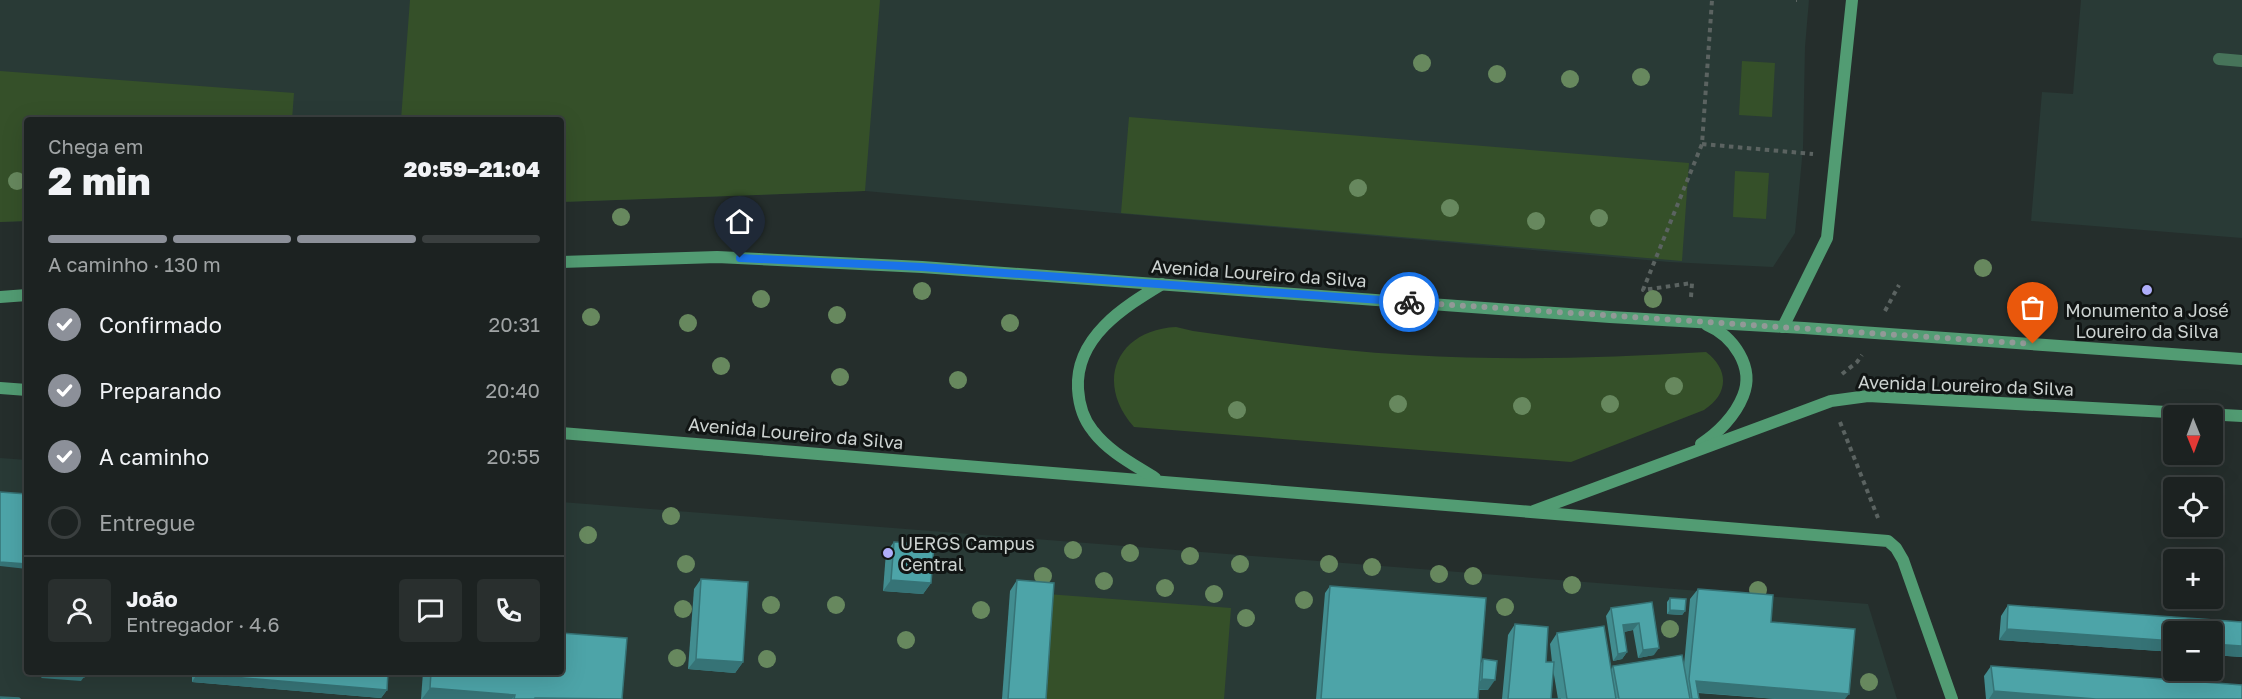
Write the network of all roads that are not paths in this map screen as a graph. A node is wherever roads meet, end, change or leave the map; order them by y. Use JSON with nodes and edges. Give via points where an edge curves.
{"nodes":[{"id":1,"x":1852,"y":0,"type":"edge"},
{"id":2,"x":2219,"y":59,"type":"dead end"},
{"id":3,"x":2242,"y":61,"type":"edge"},
{"id":4,"x":564,"y":262,"type":"edge"},
{"id":5,"x":1162,"y":284,"type":"junction"},
{"id":6,"x":24,"y":295,"type":"edge"},
{"id":7,"x":0,"y":297,"type":"edge"},
{"id":8,"x":1702,"y":323,"type":"junction"},
{"id":9,"x":1783,"y":327,"type":"junction"},
{"id":10,"x":2242,"y":359,"type":"edge"},
{"id":11,"x":0,"y":388,"type":"edge"},
{"id":12,"x":24,"y":390,"type":"edge"},
{"id":13,"x":2242,"y":416,"type":"edge"},
{"id":14,"x":564,"y":433,"type":"edge"},
{"id":15,"x":1685,"y":455,"type":"junction"},
{"id":16,"x":1158,"y":480,"type":"junction"},
{"id":17,"x":1530,"y":513,"type":"junction"},
{"id":18,"x":1952,"y":699,"type":"edge"}],
"edges":[{"from":1,"to":9,"type":"main road","via":[[1827,238]]},
{"from":2,"to":3,"type":"lane"},
{"from":4,"to":5,"type":"main road","name":"Avenida Loureiro da Silva","via":[[717,257]]},
{"from":5,"to":8,"type":"main road","name":"Avenida Loureiro da Silva"},
{"from":5,"to":16,"type":"main road","via":[[1126,307],[1099,331],[1087,349],[1078,383],[1081,409],[1094,433]]},
{"from":6,"to":7,"type":"main road"},
{"from":8,"to":9,"type":"main road","name":"Avenida Loureiro da Silva"},
{"from":8,"to":15,"type":"main road","via":[[1719,330],[1742,358],[1744,394],[1714,435]]},
{"from":9,"to":10,"type":"main road","name":"Avenida Loureiro da Silva"},
{"from":11,"to":12,"type":"main road"},
{"from":13,"to":15,"type":"main road","name":"Avenida Loureiro da Silva","via":[[1868,396],[1831,400]]},
{"from":14,"to":16,"type":"main road","name":"Avenida Loureiro da Silva"},
{"from":15,"to":17,"type":"main road","name":"Avenida Loureiro da Silva"},
{"from":16,"to":17,"type":"main road","name":"Avenida Loureiro da Silva"},
{"from":17,"to":18,"type":"main road","name":"Avenida Loureiro da Silva","via":[[1888,541],[1903,560]]}]}
